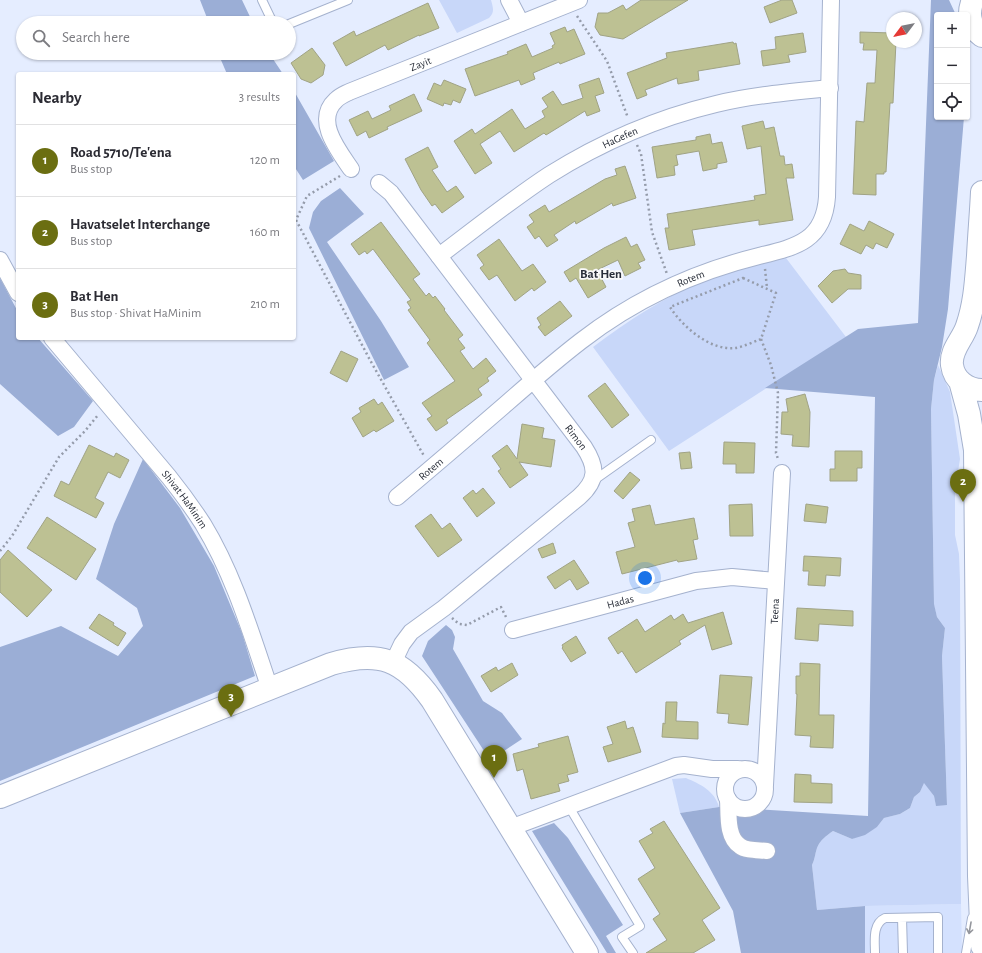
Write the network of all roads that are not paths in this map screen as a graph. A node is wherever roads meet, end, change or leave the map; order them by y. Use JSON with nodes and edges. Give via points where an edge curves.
{"nodes":[{"id":1,"x":262,"y":0,"type":"edge"},
{"id":2,"x":348,"y":0,"type":"edge"},
{"id":3,"x":510,"y":0,"type":"edge"},
{"id":4,"x":579,"y":0,"type":"edge"},
{"id":5,"x":832,"y":0,"type":"edge"},
{"id":6,"x":270,"y":16,"type":"edge"},
{"id":7,"x":296,"y":21,"type":"edge"},
{"id":8,"x":521,"y":23,"type":"junction"},
{"id":9,"x":830,"y":88,"type":"junction"},
{"id":10,"x":351,"y":169,"type":"road end"},
{"id":11,"x":379,"y":183,"type":"dead end"},
{"id":12,"x":982,"y":192,"type":"edge"},
{"id":13,"x":439,"y":256,"type":"junction"},
{"id":14,"x":0,"y":260,"type":"edge"},
{"id":15,"x":16,"y":289,"type":"edge"},
{"id":16,"x":976,"y":290,"type":"junction"},
{"id":17,"x":982,"y":318,"type":"edge"},
{"id":18,"x":982,"y":334,"type":"edge"},
{"id":19,"x":54,"y":340,"type":"edge"},
{"id":20,"x":961,"y":341,"type":"junction"},
{"id":21,"x":533,"y":380,"type":"junction"},
{"id":22,"x":960,"y":381,"type":"junction"},
{"id":23,"x":982,"y":390,"type":"edge"},
{"id":24,"x":982,"y":412,"type":"edge"},
{"id":25,"x":651,"y":440,"type":"dead end"},
{"id":26,"x":975,"y":450,"type":"junction"},
{"id":27,"x":782,"y":473,"type":"road end"},
{"id":28,"x":592,"y":482,"type":"junction"},
{"id":29,"x":397,"y":497,"type":"dead end"},
{"id":30,"x":776,"y":581,"type":"junction"},
{"id":31,"x":513,"y":630,"type":"road end"},
{"id":32,"x":393,"y":663,"type":"junction"},
{"id":33,"x":270,"y":689,"type":"junction"},
{"id":34,"x":767,"y":749,"type":"junction"},
{"id":35,"x":696,"y":767,"type":"junction"},
{"id":36,"x":741,"y":769,"type":"junction"},
{"id":37,"x":765,"y":785,"type":"junction"},
{"id":38,"x":0,"y":797,"type":"edge"},
{"id":39,"x":727,"y":798,"type":"junction"},
{"id":40,"x":568,"y":806,"type":"junction"},
{"id":41,"x":510,"y":828,"type":"junction"},
{"id":42,"x":767,"y":851,"type":"dead end"},
{"id":43,"x":902,"y":918,"type":"junction"},
{"id":44,"x":969,"y":951,"type":"edge"},
{"id":45,"x":587,"y":953,"type":"edge"},
{"id":46,"x":632,"y":953,"type":"edge"},
{"id":47,"x":875,"y":953,"type":"edge"},
{"id":48,"x":903,"y":953,"type":"edge"},
{"id":49,"x":938,"y":953,"type":"edge"}],
"edges":[{"from":1,"to":6,"type":"lane"},
{"from":2,"to":7,"type":"lane"},
{"from":3,"to":8,"type":"street"},
{"from":4,"to":8,"type":"street","name":"Zayit"},
{"from":5,"to":9,"type":"street","name":"Rotem"},
{"from":8,"to":10,"type":"street","name":"Zayit","via":[[337,99],[330,108],[328,128]]},
{"from":9,"to":13,"type":"street","name":"HaGefen","via":[[717,104],[630,132],[550,175]]},
{"from":9,"to":21,"type":"street","name":"Rotem","via":[[827,197],[824,219],[819,228],[805,241],[786,250],[715,268],[660,291],[607,322]]},
{"from":11,"to":13,"type":"street","name":"Rimon","via":[[391,193]]},
{"from":12,"to":16,"type":"main road"},
{"from":13,"to":21,"type":"street","name":"Rimon"},
{"from":14,"to":15,"type":"street"},
{"from":16,"to":17,"type":"main road"},
{"from":16,"to":20,"type":"main road","via":[[968,325]]},
{"from":18,"to":20,"type":"main road"},
{"from":19,"to":33,"type":"street","name":"Shivat HaMinim","via":[[169,477],[203,525],[241,605]]},
{"from":20,"to":22,"type":"main road","via":[[954,350],[952,361],[954,372]]},
{"from":21,"to":28,"type":"street","name":"Rimon","via":[[590,456],[594,470]]},
{"from":21,"to":29,"type":"street","name":"Rotem"},
{"from":22,"to":23,"type":"main road","via":[[969,387]]},
{"from":22,"to":26,"type":"main road"},
{"from":24,"to":26,"type":"main road"},
{"from":25,"to":28,"type":"lane"},
{"from":26,"to":44,"type":"main road","via":[[979,876]]},
{"from":27,"to":30,"type":"street","name":"Teena"},
{"from":28,"to":32,"type":"street","via":[[579,497],[406,638]]},
{"from":30,"to":31,"type":"street","name":"Hadas","via":[[732,577],[696,581]]},
{"from":30,"to":34,"type":"street","name":"Teena"},
{"from":32,"to":33,"type":"main road","via":[[376,658],[347,659]]},
{"from":32,"to":41,"type":"main road","via":[[412,676],[432,700]]},
{"from":33,"to":38,"type":"main road"},
{"from":34,"to":36,"type":"street","via":[[759,760]]},
{"from":34,"to":37,"type":"street","name":"Teena"},
{"from":35,"to":36,"type":"street","via":[[712,770]]},
{"from":35,"to":39,"type":"street","via":[[712,778]]},
{"from":35,"to":40,"type":"street","via":[[676,766]]},
{"from":36,"to":37,"type":"street","via":[[753,770]]},
{"from":36,"to":39,"type":"street","via":[[726,780],[724,788]]},
{"from":37,"to":39,"type":"street","via":[[763,797],[752,808],[736,807]]},
{"from":39,"to":42,"type":"street","via":[[730,833],[735,841],[746,848]]},
{"from":40,"to":41,"type":"street"},
{"from":40,"to":46,"type":"lane","via":[[640,926],[622,937]]},
{"from":41,"to":45,"type":"main road"},
{"from":43,"to":47,"type":"lane","via":[[885,918],[878,923],[875,929]]},
{"from":43,"to":48,"type":"lane"},
{"from":43,"to":49,"type":"lane","via":[[938,917]]}]}
